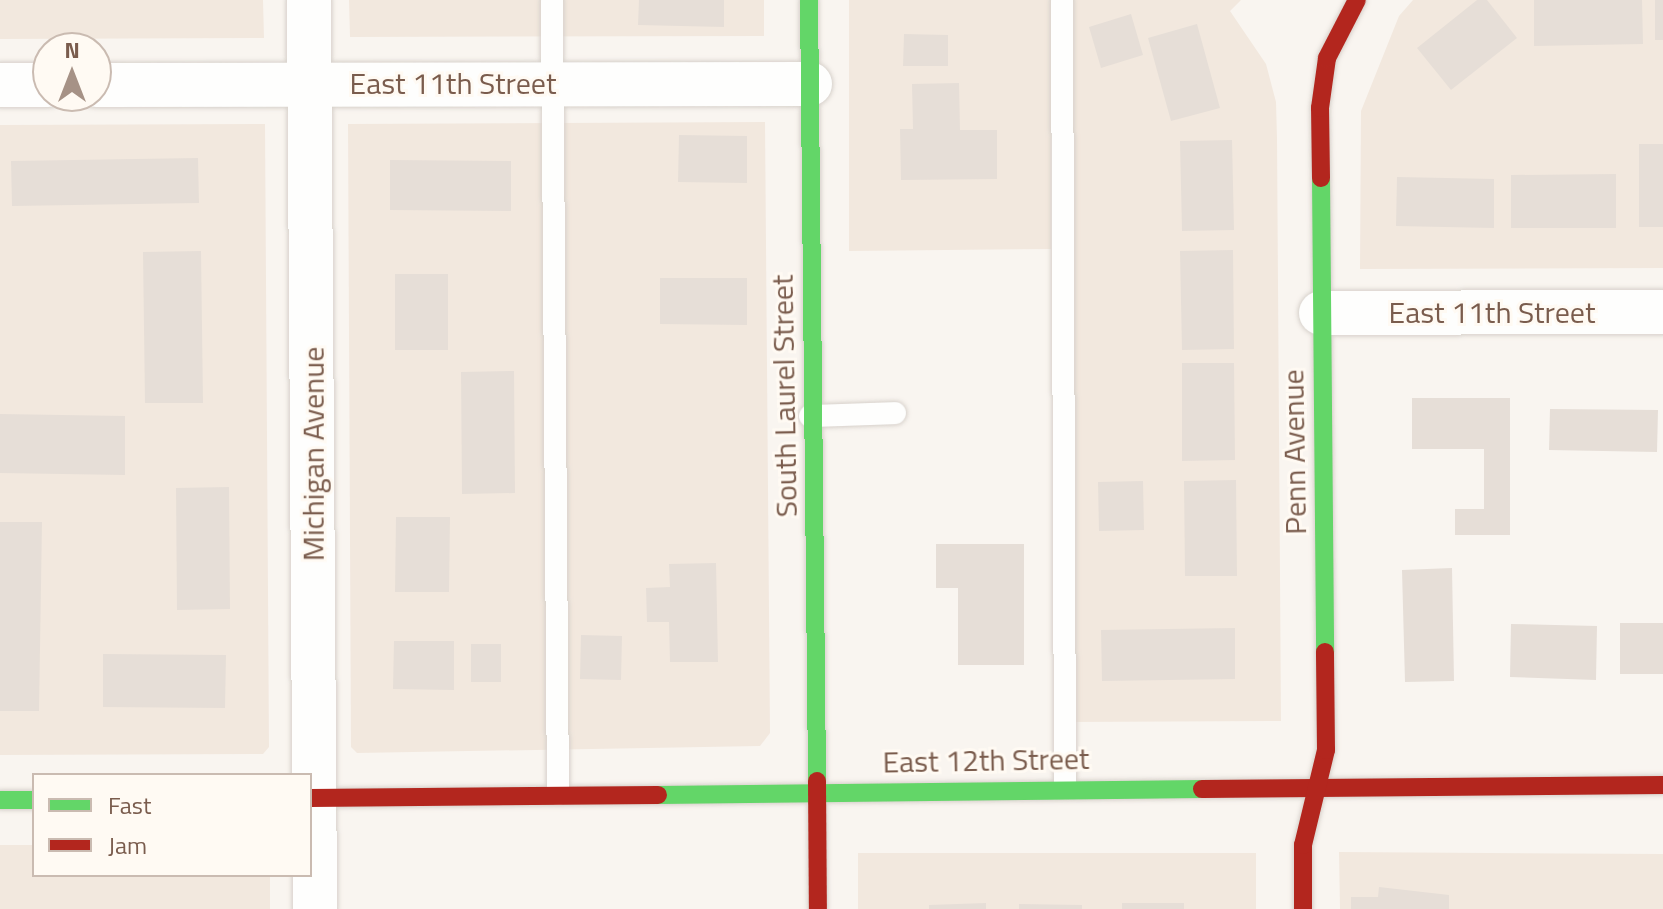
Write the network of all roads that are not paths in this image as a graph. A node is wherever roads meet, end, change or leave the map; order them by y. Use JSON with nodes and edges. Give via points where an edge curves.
{"nodes":[{"id":1,"x":309,"y":0,"type":"edge"},
{"id":2,"x":552,"y":0,"type":"edge"},
{"id":3,"x":809,"y":0,"type":"edge"},
{"id":4,"x":1062,"y":0,"type":"edge"},
{"id":5,"x":1357,"y":0,"type":"edge"},
{"id":6,"x":553,"y":82,"type":"junction"},
{"id":7,"x":310,"y":83,"type":"junction"},
{"id":8,"x":810,"y":84,"type":"junction"},
{"id":9,"x":0,"y":85,"type":"edge"},
{"id":10,"x":32,"y":85,"type":"edge"},
{"id":11,"x":112,"y":85,"type":"edge"},
{"id":12,"x":1663,"y":312,"type":"edge"},
{"id":13,"x":1321,"y":313,"type":"junction"},
{"id":14,"x":895,"y":413,"type":"dead end"},
{"id":15,"x":810,"y":416,"type":"junction"},
{"id":16,"x":312,"y":773,"type":"edge"},
{"id":17,"x":1663,"y":785,"type":"edge"},
{"id":18,"x":1315,"y":786,"type":"junction"},
{"id":19,"x":1065,"y":787,"type":"junction"},
{"id":20,"x":817,"y":790,"type":"junction"},
{"id":21,"x":558,"y":794,"type":"junction"},
{"id":22,"x":312,"y":798,"type":"edge"},
{"id":23,"x":0,"y":800,"type":"edge"},
{"id":24,"x":32,"y":800,"type":"edge"},
{"id":25,"x":315,"y":909,"type":"edge"},
{"id":26,"x":818,"y":909,"type":"edge"},
{"id":27,"x":1303,"y":909,"type":"edge"}],
"edges":[{"from":1,"to":7,"type":"street","name":"Michigan Avenue"},
{"from":2,"to":6,"type":"lane"},
{"from":3,"to":8,"type":"street","name":"South Laurel Street"},
{"from":4,"to":19,"type":"lane"},
{"from":5,"to":13,"type":"street","name":"Penn Avenue","via":[[1327,58],[1320,108]]},
{"from":6,"to":7,"type":"street","name":"East 11th Street"},
{"from":6,"to":8,"type":"street","name":"East 11th Street"},
{"from":6,"to":21,"type":"lane"},
{"from":7,"to":11,"type":"street","name":"East 11th Street"},
{"from":7,"to":16,"type":"street","name":"Michigan Avenue"},
{"from":8,"to":15,"type":"street","name":"South Laurel Street"},
{"from":9,"to":10,"type":"street"},
{"from":12,"to":13,"type":"street","name":"East 11th Street"},
{"from":13,"to":18,"type":"street","name":"Penn Avenue","via":[[1326,750]]},
{"from":14,"to":15,"type":"lane"},
{"from":15,"to":20,"type":"street","name":"South Laurel Street"},
{"from":17,"to":18,"type":"street","name":"East 12th Street"},
{"from":18,"to":19,"type":"street","name":"East 12th Street"},
{"from":18,"to":27,"type":"street","name":"Penn Avenue","via":[[1303,845]]},
{"from":19,"to":20,"type":"street","name":"East 12th Street"},
{"from":20,"to":21,"type":"street","name":"East 12th Street"},
{"from":20,"to":26,"type":"street","name":"South Laurel Street"},
{"from":21,"to":22,"type":"street","name":"East 12th Street"},
{"from":22,"to":25,"type":"street","name":"Michigan Avenue"},
{"from":23,"to":24,"type":"street"}]}
